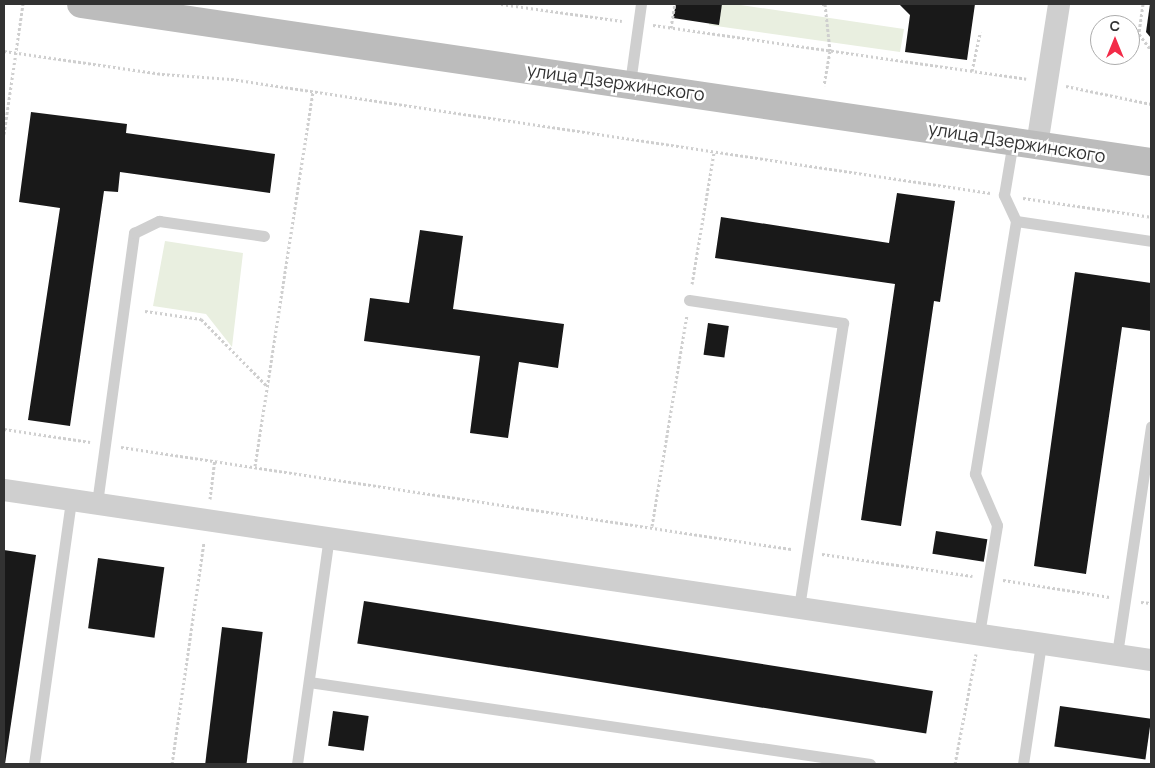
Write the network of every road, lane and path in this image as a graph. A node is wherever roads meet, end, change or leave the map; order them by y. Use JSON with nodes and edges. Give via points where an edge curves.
{"nodes":[{"id":1,"x":23,"y":4,"type":"edge"},
{"id":2,"x":81,"y":4,"type":"edge"},
{"id":3,"x":501,"y":4,"type":"edge"},
{"id":4,"x":641,"y":4,"type":"edge"},
{"id":5,"x":675,"y":4,"type":"edge"},
{"id":6,"x":822,"y":4,"type":"edge"},
{"id":7,"x":1059,"y":4,"type":"edge"},
{"id":8,"x":1143,"y":4,"type":"edge"},
{"id":9,"x":639,"y":23,"type":"junction"},
{"id":10,"x":671,"y":28,"type":"junction"},
{"id":11,"x":980,"y":32,"type":"dead end"},
{"id":12,"x":1151,"y":50,"type":"edge"},
{"id":13,"x":4,"y":51,"type":"edge"},
{"id":14,"x":830,"y":51,"type":"junction"},
{"id":15,"x":16,"y":52,"type":"junction"},
{"id":16,"x":972,"y":71,"type":"junction"},
{"id":17,"x":1047,"y":82,"type":"junction"},
{"id":18,"x":630,"y":83,"type":"junction"},
{"id":19,"x":824,"y":85,"type":"dead end"},
{"id":20,"x":313,"y":92,"type":"junction"},
{"id":21,"x":1151,"y":104,"type":"edge"},
{"id":22,"x":4,"y":134,"type":"edge"},
{"id":23,"x":1025,"y":143,"type":"junction"},
{"id":24,"x":714,"y":152,"type":"junction"},
{"id":25,"x":1151,"y":162,"type":"edge"},
{"id":26,"x":1004,"y":195,"type":"junction"},
{"id":27,"x":1151,"y":217,"type":"edge"},
{"id":28,"x":1016,"y":221,"type":"junction"},
{"id":29,"x":264,"y":236,"type":"dead end"},
{"id":30,"x":1151,"y":241,"type":"edge"},
{"id":31,"x":689,"y":300,"type":"junction"},
{"id":32,"x":146,"y":310,"type":"dead end"},
{"id":33,"x":267,"y":386,"type":"junction"},
{"id":34,"x":1151,"y":427,"type":"edge"},
{"id":35,"x":4,"y":429,"type":"edge"},
{"id":36,"x":106,"y":445,"type":"junction"},
{"id":37,"x":215,"y":461,"type":"junction"},
{"id":38,"x":255,"y":466,"type":"junction"},
{"id":39,"x":4,"y":490,"type":"edge"},
{"id":40,"x":72,"y":500,"type":"junction"},
{"id":41,"x":98,"y":504,"type":"junction"},
{"id":42,"x":207,"y":520,"type":"junction"},
{"id":43,"x":652,"y":526,"type":"junction"},
{"id":44,"x":329,"y":538,"type":"junction"},
{"id":45,"x":807,"y":552,"type":"junction"},
{"id":46,"x":989,"y":578,"type":"junction"},
{"id":47,"x":1125,"y":599,"type":"junction"},
{"id":48,"x":1151,"y":603,"type":"edge"},
{"id":49,"x":799,"y":607,"type":"junction"},
{"id":50,"x":979,"y":634,"type":"junction"},
{"id":51,"x":1041,"y":643,"type":"junction"},
{"id":52,"x":1116,"y":654,"type":"junction"},
{"id":53,"x":1151,"y":660,"type":"edge"},
{"id":54,"x":309,"y":682,"type":"junction"},
{"id":55,"x":34,"y":764,"type":"edge"},
{"id":56,"x":172,"y":764,"type":"edge"},
{"id":57,"x":297,"y":764,"type":"edge"},
{"id":58,"x":870,"y":764,"type":"edge"},
{"id":59,"x":955,"y":764,"type":"edge"},
{"id":60,"x":1023,"y":764,"type":"edge"}],
"edges":[{"from":1,"to":15,"type":"path"},
{"from":2,"to":18,"type":"main road","name":"улица Дзержинского"},
{"from":3,"to":9,"type":"path"},
{"from":4,"to":9,"type":"lane"},
{"from":5,"to":10,"type":"path"},
{"from":6,"to":14,"type":"path","via":[[825,4]]},
{"from":7,"to":17,"type":"street"},
{"from":8,"to":12,"type":"path","via":[[1139,34]]},
{"from":9,"to":10,"type":"path"},
{"from":9,"to":18,"type":"lane"},
{"from":10,"to":14,"type":"path"},
{"from":11,"to":16,"type":"path"},
{"from":13,"to":15,"type":"path"},
{"from":14,"to":16,"type":"path"},
{"from":14,"to":19,"type":"path"},
{"from":15,"to":20,"type":"path"},
{"from":15,"to":22,"type":"path"},
{"from":16,"to":17,"type":"path"},
{"from":17,"to":21,"type":"path"},
{"from":17,"to":23,"type":"street"},
{"from":18,"to":23,"type":"main road","name":"улица Дзержинского"},
{"from":20,"to":24,"type":"path"},
{"from":20,"to":33,"type":"path"},
{"from":23,"to":25,"type":"main road","name":"улица Дзержинского"},
{"from":23,"to":26,"type":"lane"},
{"from":24,"to":26,"type":"path"},
{"from":24,"to":31,"type":"path"},
{"from":26,"to":27,"type":"path"},
{"from":26,"to":28,"type":"lane"},
{"from":28,"to":30,"type":"lane"},
{"from":28,"to":46,"type":"lane","via":[[975,474],[997,525]]},
{"from":29,"to":36,"type":"lane","via":[[159,221],[134,233]]},
{"from":31,"to":43,"type":"path"},
{"from":31,"to":45,"type":"lane","via":[[842,323]]},
{"from":32,"to":33,"type":"path","via":[[201,319]]},
{"from":33,"to":38,"type":"path"},
{"from":34,"to":47,"type":"lane"},
{"from":35,"to":36,"type":"path"},
{"from":36,"to":37,"type":"path"},
{"from":36,"to":41,"type":"lane"},
{"from":37,"to":38,"type":"path"},
{"from":37,"to":42,"type":"path"},
{"from":38,"to":43,"type":"path"},
{"from":39,"to":40,"type":"street"},
{"from":40,"to":41,"type":"street"},
{"from":40,"to":55,"type":"lane"},
{"from":41,"to":42,"type":"street"},
{"from":42,"to":44,"type":"street"},
{"from":42,"to":56,"type":"path"},
{"from":43,"to":45,"type":"path"},
{"from":44,"to":49,"type":"street"},
{"from":44,"to":54,"type":"lane"},
{"from":45,"to":46,"type":"path"},
{"from":45,"to":49,"type":"lane"},
{"from":46,"to":47,"type":"path"},
{"from":46,"to":50,"type":"lane"},
{"from":47,"to":48,"type":"path"},
{"from":47,"to":52,"type":"lane"},
{"from":49,"to":50,"type":"street"},
{"from":50,"to":51,"type":"street"},
{"from":50,"to":59,"type":"path"},
{"from":51,"to":52,"type":"street"},
{"from":51,"to":60,"type":"lane"},
{"from":52,"to":53,"type":"street"},
{"from":54,"to":57,"type":"lane"},
{"from":54,"to":58,"type":"lane"}]}
